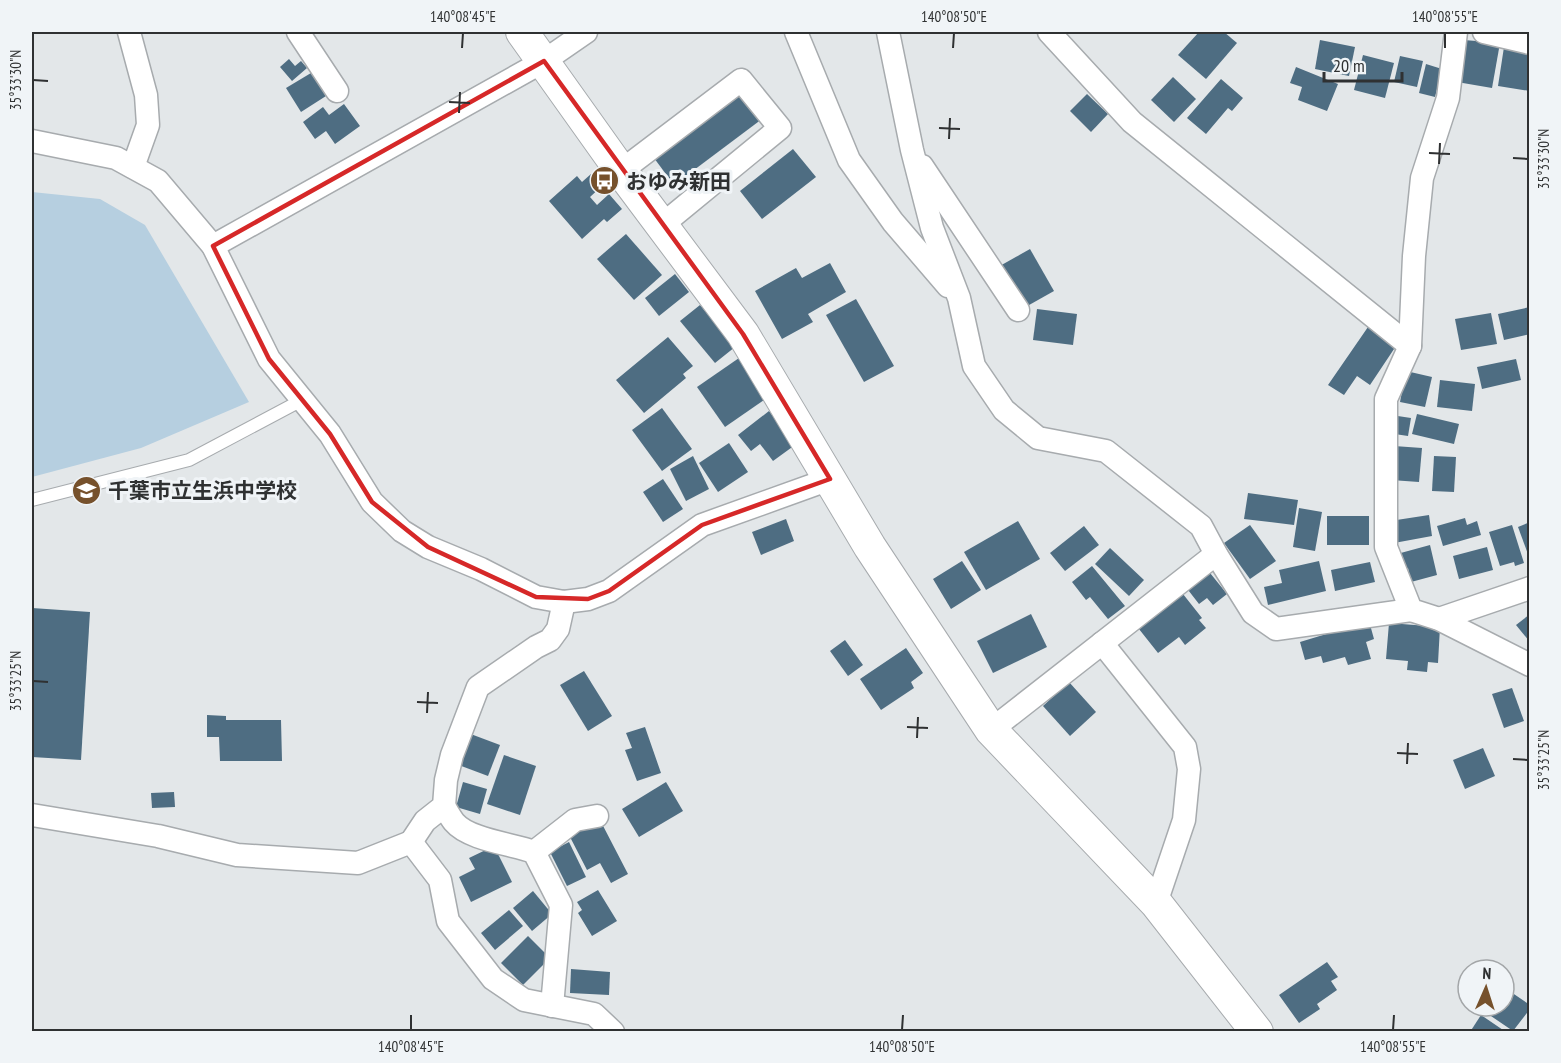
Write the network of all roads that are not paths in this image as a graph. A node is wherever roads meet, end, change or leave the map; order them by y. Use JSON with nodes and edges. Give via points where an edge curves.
{"nodes":[{"id":1,"x":129,"y":32,"type":"edge"},
{"id":2,"x":298,"y":32,"type":"edge"},
{"id":3,"x":522,"y":32,"type":"edge"},
{"id":4,"x":586,"y":32,"type":"edge"},
{"id":5,"x":796,"y":32,"type":"edge"},
{"id":6,"x":888,"y":32,"type":"edge"},
{"id":7,"x":1049,"y":32,"type":"edge"},
{"id":8,"x":1456,"y":32,"type":"edge"},
{"id":9,"x":1484,"y":32,"type":"edge"},
{"id":10,"x":1530,"y":43,"type":"edge"},
{"id":11,"x":544,"y":61,"type":"junction"},
{"id":12,"x":337,"y":91,"type":"dead end"},
{"id":13,"x":32,"y":141,"type":"edge"},
{"id":14,"x":912,"y":150,"type":"junction"},
{"id":15,"x":133,"y":167,"type":"junction"},
{"id":16,"x":621,"y":171,"type":"junction"},
{"id":17,"x":662,"y":225,"type":"junction"},
{"id":18,"x":213,"y":246,"type":"junction"},
{"id":19,"x":959,"y":298,"type":"junction"},
{"id":20,"x":1018,"y":310,"type":"dead end"},
{"id":21,"x":1410,"y":346,"type":"junction"},
{"id":22,"x":302,"y":400,"type":"junction"},
{"id":23,"x":830,"y":479,"type":"junction"},
{"id":24,"x":32,"y":500,"type":"edge"},
{"id":25,"x":1216,"y":554,"type":"junction"},
{"id":26,"x":1530,"y":588,"type":"edge"},
{"id":27,"x":564,"y":602,"type":"junction"},
{"id":28,"x":1411,"y":610,"type":"junction"},
{"id":29,"x":1439,"y":618,"type":"junction"},
{"id":30,"x":1102,"y":643,"type":"junction"},
{"id":31,"x":1530,"y":665,"type":"edge"},
{"id":32,"x":991,"y":730,"type":"junction"},
{"id":33,"x":444,"y":806,"type":"junction"},
{"id":34,"x":32,"y":815,"type":"edge"},
{"id":35,"x":597,"y":816,"type":"dead end"},
{"id":36,"x":411,"y":843,"type":"junction"},
{"id":37,"x":534,"y":852,"type":"junction"},
{"id":38,"x":1156,"y":903,"type":"junction"},
{"id":39,"x":552,"y":1006,"type":"junction"},
{"id":40,"x":613,"y":1032,"type":"edge"},
{"id":41,"x":1257,"y":1032,"type":"edge"}],
"edges":[{"from":1,"to":15,"type":"street","via":[[146,94],[148,125]]},
{"from":2,"to":12,"type":"street"},
{"from":3,"to":11,"type":"street"},
{"from":4,"to":11,"type":"street"},
{"from":5,"to":19,"type":"street","via":[[849,160],[892,222]]},
{"from":6,"to":14,"type":"street"},
{"from":7,"to":21,"type":"street","via":[[1132,122]]},
{"from":8,"to":21,"type":"street","via":[[1448,98],[1422,178]]},
{"from":9,"to":10,"type":"street"},
{"from":11,"to":16,"type":"street"},
{"from":11,"to":18,"type":"street"},
{"from":13,"to":15,"type":"street","via":[[116,158]]},
{"from":14,"to":19,"type":"street","via":[[932,228]]},
{"from":14,"to":20,"type":"street"},
{"from":15,"to":18,"type":"street","via":[[158,181]]},
{"from":16,"to":17,"type":"street"},
{"from":16,"to":17,"type":"street","via":[[741,80],[780,128]]},
{"from":17,"to":23,"type":"street","via":[[743,334]]},
{"from":18,"to":22,"type":"street","via":[[268,358]]},
{"from":19,"to":25,"type":"street","via":[[974,366],[1004,410],[1038,438],[1106,451],[1201,526]]},
{"from":21,"to":28,"type":"street","via":[[1386,399],[1386,547]]},
{"from":22,"to":24,"type":"lane","via":[[189,460]]},
{"from":22,"to":27,"type":"street","via":[[330,434],[372,502],[402,531],[536,597]]},
{"from":23,"to":27,"type":"street","via":[[702,525],[609,591]]},
{"from":23,"to":32,"type":"street","via":[[870,547]]},
{"from":25,"to":28,"type":"street","via":[[1253,613],[1276,629]]},
{"from":25,"to":30,"type":"street"},
{"from":26,"to":29,"type":"street"},
{"from":27,"to":33,"type":"street","via":[[558,630],[550,640],[478,687],[452,755]]},
{"from":28,"to":29,"type":"street"},
{"from":29,"to":31,"type":"street"},
{"from":30,"to":32,"type":"street"},
{"from":30,"to":38,"type":"street","via":[[1185,747],[1189,770],[1184,820]]},
{"from":32,"to":38,"type":"street"},
{"from":33,"to":36,"type":"street","via":[[425,821]]},
{"from":33,"to":37,"type":"street","via":[[455,824],[482,838]]},
{"from":34,"to":36,"type":"street","via":[[158,836],[237,855],[358,863]]},
{"from":35,"to":37,"type":"street","via":[[575,820]]},
{"from":36,"to":39,"type":"street","via":[[440,880],[448,921],[493,979],[524,1000]]},
{"from":37,"to":39,"type":"street","via":[[561,905]]},
{"from":38,"to":41,"type":"street"},
{"from":39,"to":40,"type":"street","via":[[594,1014]]}]}
